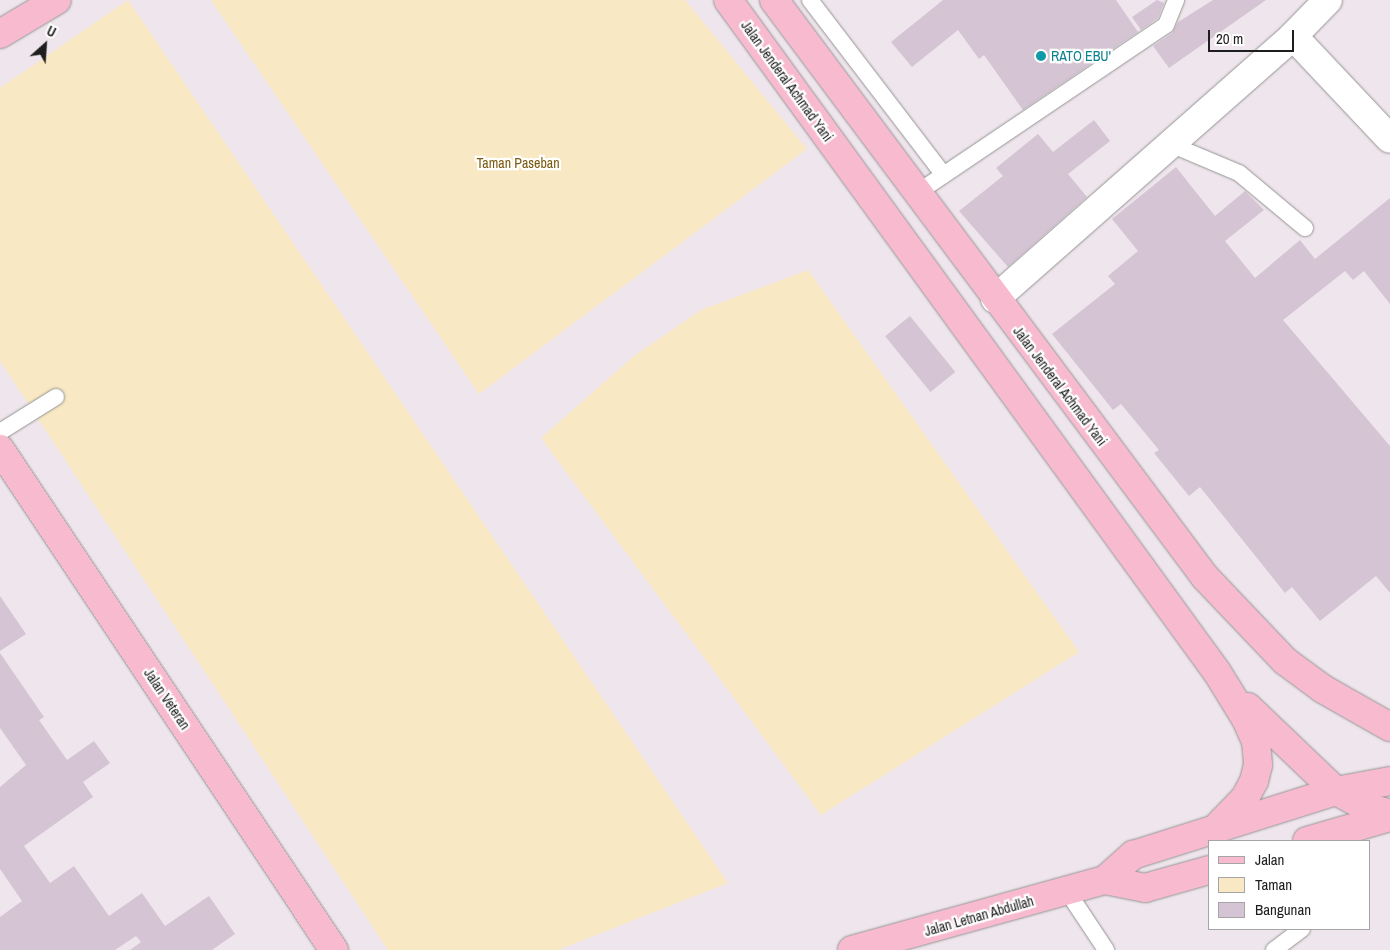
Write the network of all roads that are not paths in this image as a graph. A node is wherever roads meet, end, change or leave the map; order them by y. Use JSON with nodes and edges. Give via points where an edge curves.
{"nodes":[{"id":1,"x":57,"y":0,"type":"edge"},
{"id":2,"x":728,"y":0,"type":"edge"},
{"id":3,"x":774,"y":0,"type":"edge"},
{"id":4,"x":810,"y":0,"type":"edge"},
{"id":5,"x":1176,"y":0,"type":"edge"},
{"id":6,"x":1328,"y":0,"type":"edge"},
{"id":7,"x":0,"y":34,"type":"edge"},
{"id":8,"x":1293,"y":36,"type":"junction"},
{"id":9,"x":1390,"y":138,"type":"edge"},
{"id":10,"x":1170,"y":144,"type":"junction"},
{"id":11,"x":944,"y":175,"type":"junction"},
{"id":12,"x":917,"y":193,"type":"junction"},
{"id":13,"x":1305,"y":228,"type":"dead end"},
{"id":14,"x":995,"y":299,"type":"junction"},
{"id":15,"x":56,"y":397,"type":"dead end"},
{"id":16,"x":0,"y":432,"type":"edge"},
{"id":17,"x":0,"y":448,"type":"edge"},
{"id":18,"x":1217,"y":672,"type":"junction"},
{"id":19,"x":1390,"y":727,"type":"edge"},
{"id":20,"x":1390,"y":781,"type":"edge"},
{"id":21,"x":1336,"y":791,"type":"junction"},
{"id":22,"x":1390,"y":816,"type":"edge"},
{"id":23,"x":1217,"y":827,"type":"junction"},
{"id":24,"x":1310,"y":840,"type":"edge"},
{"id":25,"x":1208,"y":870,"type":"edge"},
{"id":26,"x":1105,"y":880,"type":"junction"},
{"id":27,"x":1067,"y":891,"type":"junction"},
{"id":28,"x":1301,"y":930,"type":"edge"},
{"id":29,"x":868,"y":948,"type":"edge"},
{"id":30,"x":334,"y":950,"type":"edge"},
{"id":31,"x":1106,"y":950,"type":"edge"},
{"id":32,"x":1274,"y":950,"type":"edge"}],
"edges":[{"from":1,"to":7,"type":"street"},
{"from":2,"to":18,"type":"street","name":"Jalan Jenderal Achmad Yani"},
{"from":3,"to":12,"type":"street","name":"Jalan Jenderal Achmad Yani"},
{"from":4,"to":11,"type":"lane"},
{"from":5,"to":11,"type":"lane","via":[[1166,26]]},
{"from":6,"to":8,"type":"street"},
{"from":8,"to":9,"type":"street"},
{"from":8,"to":10,"type":"street"},
{"from":10,"to":13,"type":"lane","via":[[1238,173]]},
{"from":10,"to":14,"type":"street"},
{"from":11,"to":12,"type":"lane"},
{"from":12,"to":14,"type":"street","name":"Jalan Jenderal Achmad Yani"},
{"from":14,"to":19,"type":"street","name":"Jalan Jenderal Achmad Yani","via":[[1205,577],[1250,627],[1284,660],[1323,689]]},
{"from":15,"to":16,"type":"lane"},
{"from":17,"to":30,"type":"street","name":"Jalan Veteran"},
{"from":18,"to":21,"type":"street","via":[[1265,726]]},
{"from":18,"to":23,"type":"street","via":[[1256,741],[1258,765],[1245,798]]},
{"from":20,"to":21,"type":"street","name":"Jalan Letnan Abdullah"},
{"from":21,"to":22,"type":"street"},
{"from":21,"to":23,"type":"street","name":"Jalan Letnan Abdullah"},
{"from":22,"to":24,"type":"street"},
{"from":23,"to":26,"type":"street","name":"Jalan Letnan Abdullah","via":[[1133,856]]},
{"from":25,"to":26,"type":"street","name":"Jalan Letnan Abdullah","via":[[1144,888]]},
{"from":26,"to":27,"type":"street","name":"Jalan Letnan Abdullah"},
{"from":27,"to":29,"type":"street","name":"Jalan Letnan Abdullah"},
{"from":27,"to":31,"type":"lane"},
{"from":28,"to":32,"type":"lane"}]}
